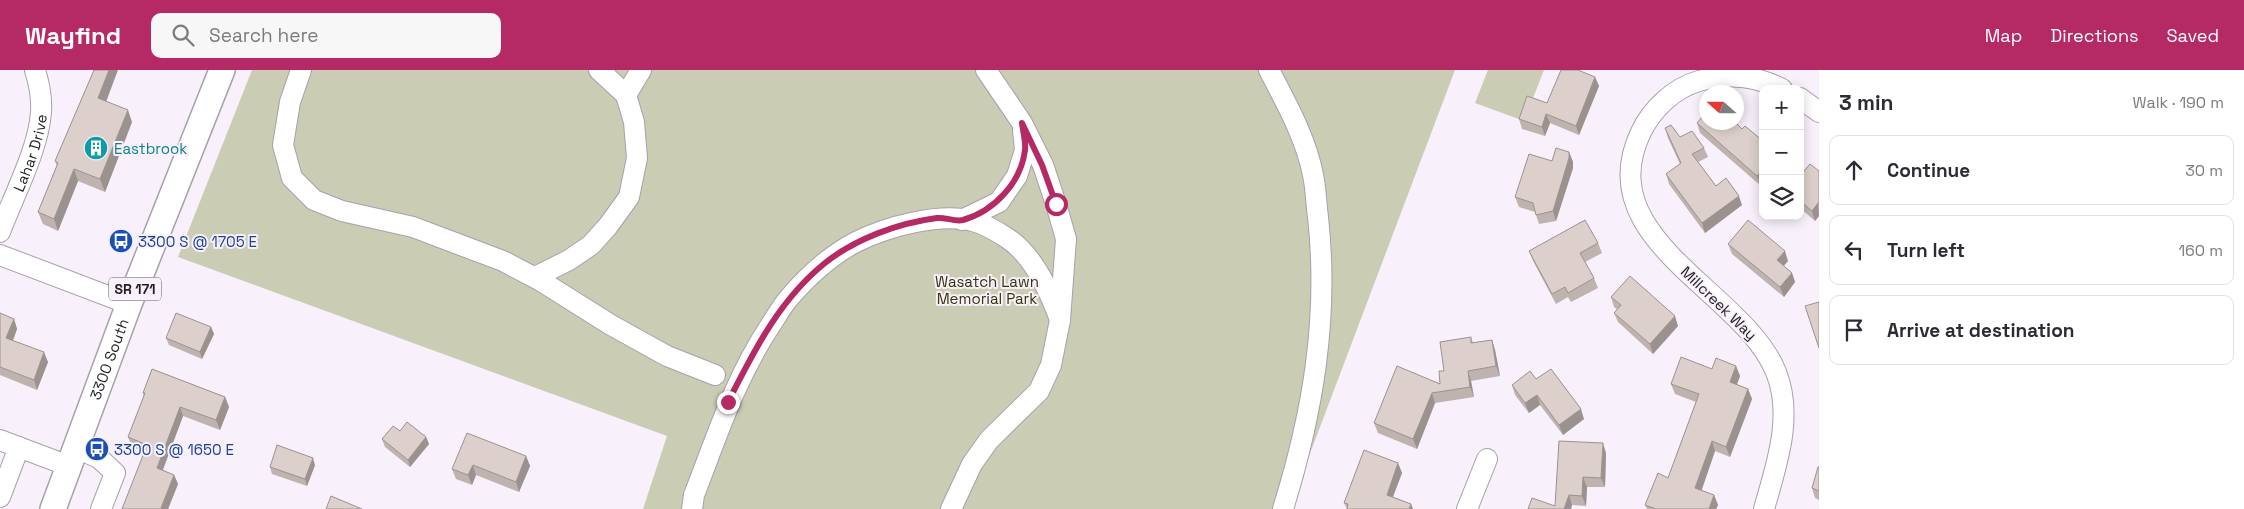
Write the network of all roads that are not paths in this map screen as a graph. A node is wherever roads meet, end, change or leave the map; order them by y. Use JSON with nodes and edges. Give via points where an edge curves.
{"nodes":[{"id":1,"x":35,"y":70,"type":"edge"},
{"id":2,"x":222,"y":70,"type":"edge"},
{"id":3,"x":301,"y":70,"type":"edge"},
{"id":4,"x":599,"y":70,"type":"edge"},
{"id":5,"x":641,"y":70,"type":"edge"},
{"id":6,"x":986,"y":70,"type":"edge"},
{"id":7,"x":1269,"y":70,"type":"edge"},
{"id":8,"x":1774,"y":85,"type":"edge"},
{"id":9,"x":626,"y":96,"type":"junction"},
{"id":10,"x":1804,"y":101,"type":"edge"},
{"id":11,"x":1819,"y":112,"type":"edge"},
{"id":12,"x":1022,"y":123,"type":"junction"},
{"id":13,"x":962,"y":220,"type":"junction"},
{"id":14,"x":0,"y":232,"type":"edge"},
{"id":15,"x":0,"y":255,"type":"edge"},
{"id":16,"x":535,"y":277,"type":"junction"},
{"id":17,"x":129,"y":304,"type":"junction"},
{"id":18,"x":1060,"y":320,"type":"junction"},
{"id":19,"x":715,"y":375,"type":"dead end"},
{"id":20,"x":0,"y":440,"type":"edge"},
{"id":21,"x":19,"y":447,"type":"junction"},
{"id":22,"x":72,"y":457,"type":"junction"},
{"id":23,"x":1487,"y":459,"type":"dead end"},
{"id":24,"x":0,"y":497,"type":"edge"},
{"id":25,"x":53,"y":509,"type":"edge"},
{"id":26,"x":101,"y":509,"type":"edge"},
{"id":27,"x":692,"y":509,"type":"edge"},
{"id":28,"x":951,"y":509,"type":"edge"},
{"id":29,"x":1283,"y":509,"type":"edge"},
{"id":30,"x":1467,"y":509,"type":"edge"},
{"id":31,"x":1764,"y":509,"type":"edge"}],
"edges":[{"from":1,"to":14,"type":"street","name":"Lahar Drive","via":[[41,112],[34,147]]},
{"from":2,"to":17,"type":"main road","name":"3300 South","number":"SR 171"},
{"from":3,"to":16,"type":"street","via":[[290,102],[284,145],[292,178],[314,200],[342,211],[413,227],[503,261]]},
{"from":4,"to":9,"type":"street"},
{"from":5,"to":9,"type":"street"},
{"from":6,"to":12,"type":"street"},
{"from":7,"to":29,"type":"street","via":[[1302,140],[1313,175],[1323,289],[1311,404],[1300,457]]},
{"from":8,"to":31,"type":"street","name":"Millcreek Way","via":[[1745,76],[1716,76],[1685,85],[1655,110],[1646,123],[1631,169],[1636,204],[1651,231],[1672,259],[1749,328],[1768,355],[1783,404],[1779,456]]},
{"from":9,"to":16,"type":"street","via":[[634,122],[637,158],[629,197],[591,245]]},
{"from":10,"to":11,"type":"street"},
{"from":12,"to":13,"type":"street","via":[[1025,150],[1017,176],[999,202]]},
{"from":12,"to":18,"type":"street","via":[[1042,165],[1066,239]]},
{"from":13,"to":18,"type":"street","via":[[973,221],[1008,239],[1030,262],[1049,291]]},
{"from":13,"to":27,"type":"street","via":[[938,218],[856,242],[825,263],[788,298],[757,346],[728,402],[694,495]]},
{"from":15,"to":17,"type":"street"},
{"from":16,"to":19,"type":"street","via":[[667,356]]},
{"from":17,"to":22,"type":"main road","name":"3300 South","number":"SR 171"},
{"from":18,"to":28,"type":"street","via":[[1051,365],[1039,391],[989,440],[972,464]]},
{"from":20,"to":21,"type":"street"},
{"from":21,"to":22,"type":"street"},
{"from":21,"to":24,"type":"street"},
{"from":22,"to":25,"type":"main road","name":"3300 South","number":"SR 171"},
{"from":22,"to":26,"type":"street","via":[[99,458],[115,473]]},
{"from":23,"to":30,"type":"street"}]}
